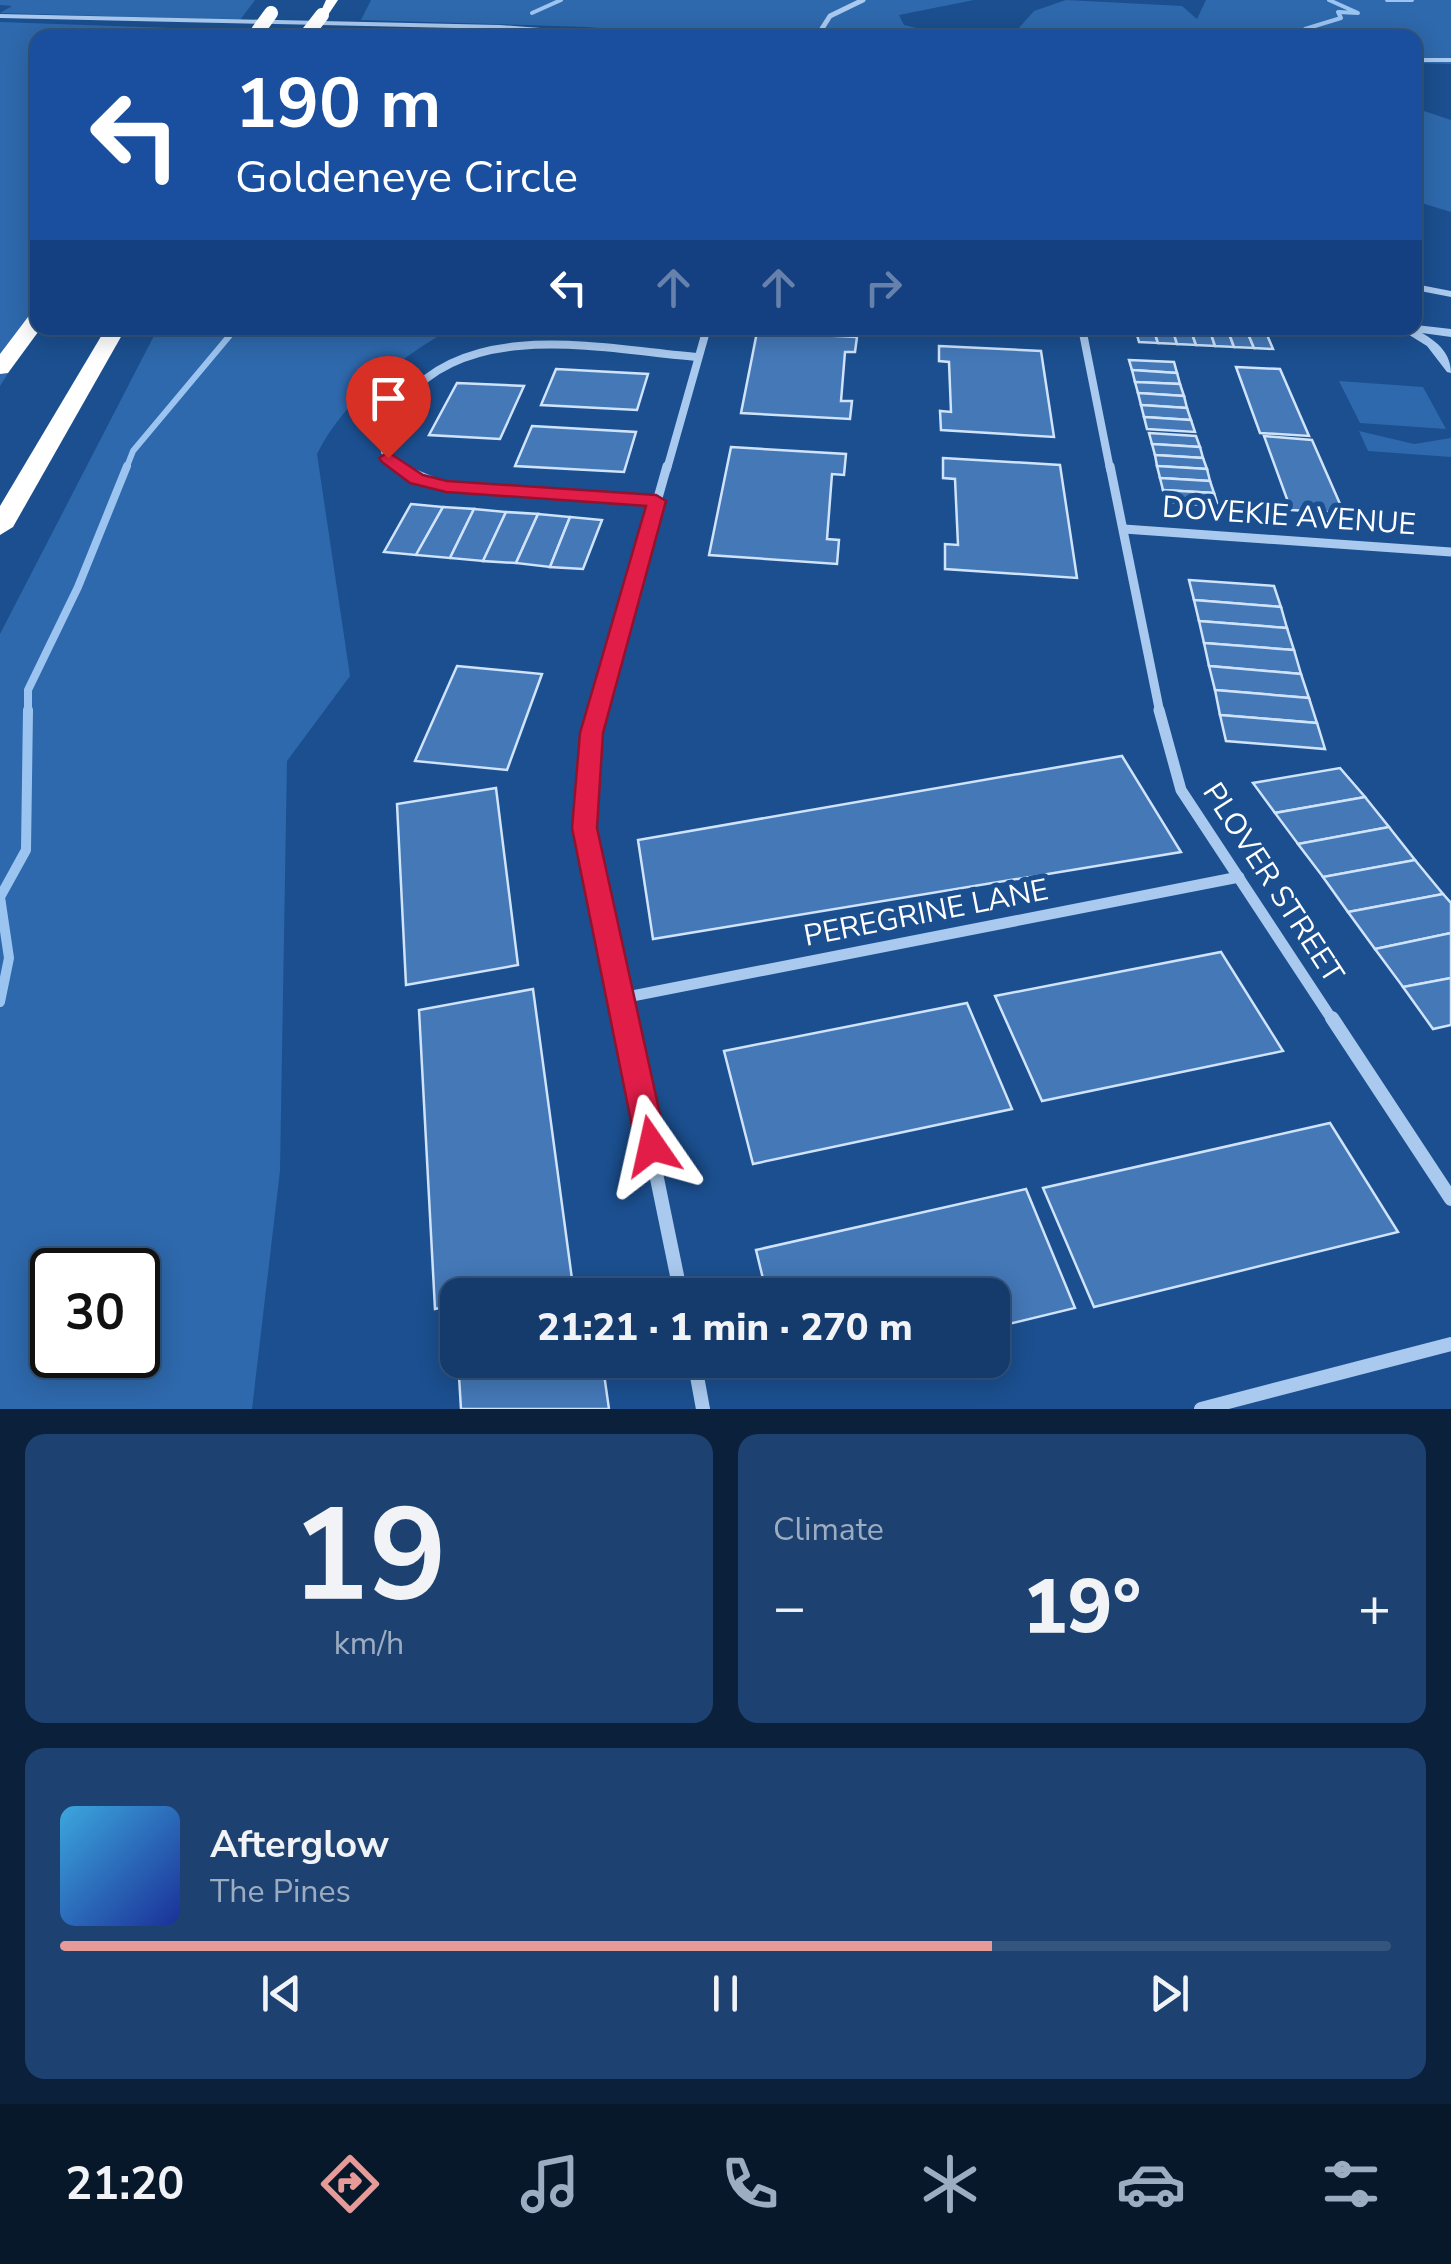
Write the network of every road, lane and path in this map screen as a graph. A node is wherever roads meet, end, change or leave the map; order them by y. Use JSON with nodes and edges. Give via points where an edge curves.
{"nodes":[{"id":1,"x":282,"y":0,"type":"edge"},
{"id":2,"x":332,"y":0,"type":"edge"},
{"id":3,"x":863,"y":0,"type":"edge"},
{"id":4,"x":0,"y":16,"type":"edge"},
{"id":5,"x":259,"y":30,"type":"edge"},
{"id":6,"x":310,"y":30,"type":"edge"},
{"id":7,"x":546,"y":30,"type":"edge"},
{"id":8,"x":821,"y":30,"type":"edge"},
{"id":9,"x":1422,"y":60,"type":"edge"},
{"id":10,"x":1451,"y":60,"type":"edge"},
{"id":11,"x":1422,"y":288,"type":"edge"},
{"id":12,"x":1451,"y":294,"type":"edge"},
{"id":13,"x":30,"y":328,"type":"edge"},
{"id":14,"x":1422,"y":330,"type":"edge"},
{"id":15,"x":1451,"y":333,"type":"edge"},
{"id":16,"x":112,"y":335,"type":"edge"},
{"id":17,"x":704,"y":335,"type":"edge"},
{"id":18,"x":1083,"y":335,"type":"edge"},
{"id":19,"x":1417,"y":335,"type":"edge"},
{"id":20,"x":698,"y":357,"type":"junction"},
{"id":21,"x":0,"y":368,"type":"edge"},
{"id":22,"x":1451,"y":369,"type":"edge"},
{"id":23,"x":656,"y":501,"type":"junction"},
{"id":24,"x":0,"y":527,"type":"edge"},
{"id":25,"x":1124,"y":530,"type":"junction"},
{"id":26,"x":1451,"y":552,"type":"edge"},
{"id":27,"x":1238,"y":876,"type":"junction"},
{"id":28,"x":622,"y":998,"type":"junction"},
{"id":29,"x":1451,"y":1200,"type":"edge"},
{"id":30,"x":678,"y":1278,"type":"edge"},
{"id":31,"x":1451,"y":1344,"type":"edge"},
{"id":32,"x":697,"y":1378,"type":"edge"},
{"id":33,"x":703,"y":1409,"type":"edge"},
{"id":34,"x":1200,"y":1409,"type":"edge"}],
"edges":[{"from":1,"to":5,"type":"highway","bridge":true},
{"from":2,"to":6,"type":"highway","bridge":true},
{"from":3,"to":8,"type":"street","via":[[830,16]]},
{"from":4,"to":7,"type":"street"},
{"from":9,"to":10,"type":"street"},
{"from":11,"to":12,"type":"street"},
{"from":13,"to":21,"type":"highway"},
{"from":14,"to":15,"type":"street"},
{"from":16,"to":24,"type":"highway"},
{"from":17,"to":20,"type":"street"},
{"from":18,"to":25,"type":"street","name":"PLOVER STREET"},
{"from":19,"to":22,"type":"street"},
{"from":20,"to":23,"type":"street"},
{"from":20,"to":23,"type":"street","via":[[528,348],[469,354],[411,384],[386,428],[388,458],[416,479],[446,487]]},
{"from":23,"to":28,"type":"street","via":[[592,733],[587,790],[585,828]]},
{"from":25,"to":26,"type":"street","name":"DOVEKIE AVENUE"},
{"from":25,"to":27,"type":"street","name":"PLOVER STREET","via":[[1166,748],[1181,790]]},
{"from":27,"to":28,"type":"street","name":"PEREGRINE LANE"},
{"from":27,"to":29,"type":"street","name":"PLOVER STREET"},
{"from":28,"to":30,"type":"street"},
{"from":31,"to":34,"type":"street"},
{"from":32,"to":33,"type":"street"}]}
